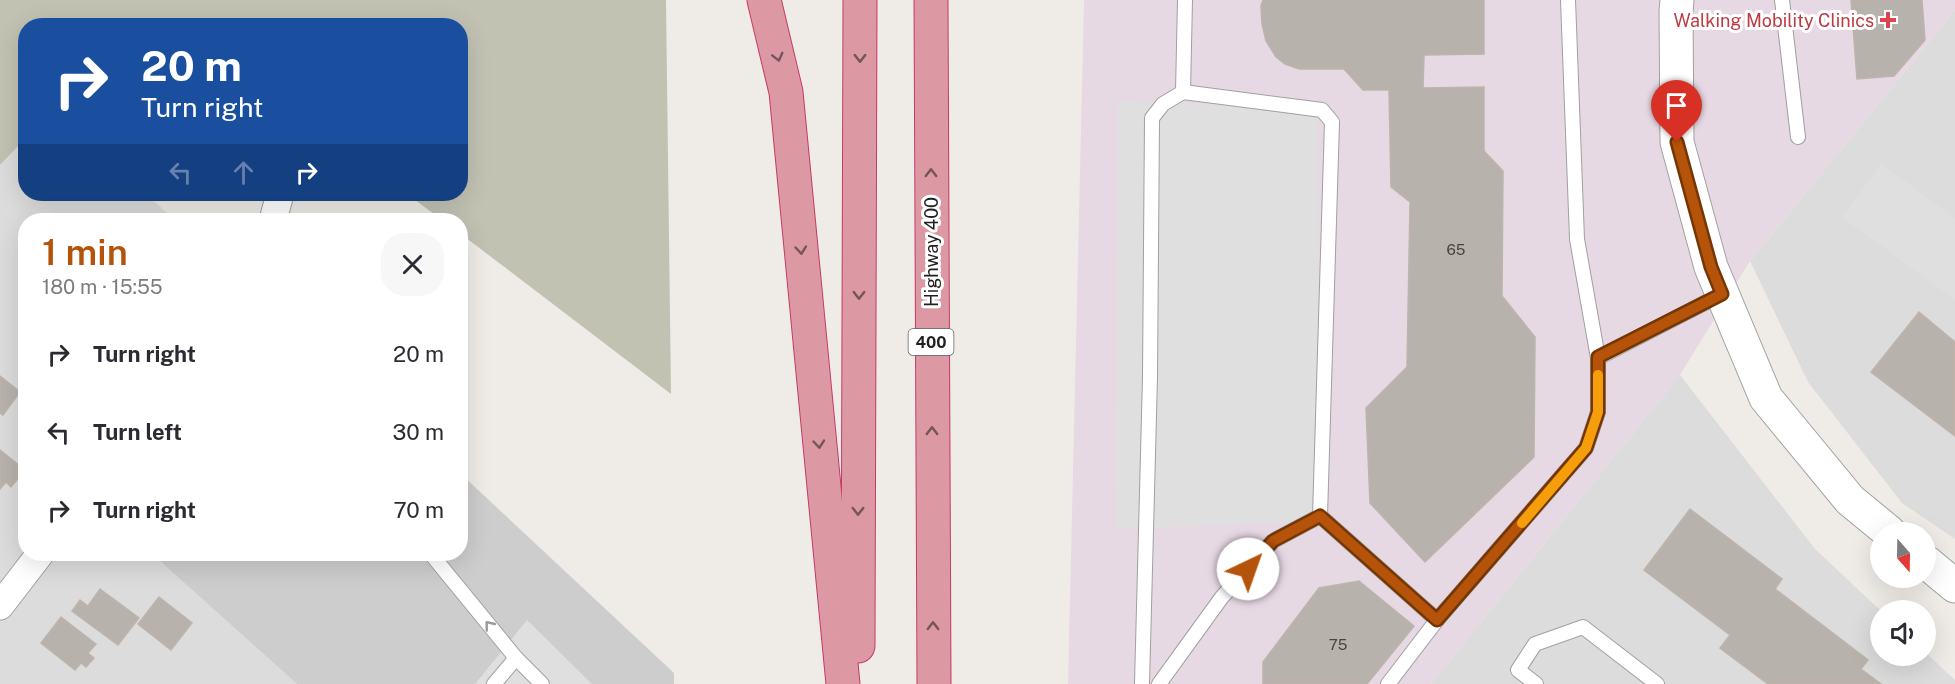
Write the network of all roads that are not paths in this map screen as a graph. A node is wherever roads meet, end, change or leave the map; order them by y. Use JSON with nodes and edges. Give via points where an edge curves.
{"nodes":[{"id":1,"x":764,"y":0,"type":"edge"},
{"id":2,"x":860,"y":0,"type":"edge"},
{"id":3,"x":931,"y":0,"type":"edge"},
{"id":4,"x":1185,"y":0,"type":"edge"},
{"id":5,"x":1568,"y":0,"type":"edge"},
{"id":6,"x":1677,"y":0,"type":"edge"},
{"id":7,"x":1782,"y":0,"type":"edge"},
{"id":8,"x":1183,"y":92,"type":"junction"},
{"id":9,"x":1798,"y":137,"type":"dead end"},
{"id":10,"x":1722,"y":294,"type":"junction"},
{"id":11,"x":1598,"y":357,"type":"junction"},
{"id":12,"x":1320,"y":516,"type":"junction"},
{"id":13,"x":1877,"y":522,"type":"edge"},
{"id":14,"x":35,"y":561,"type":"edge"},
{"id":15,"x":437,"y":561,"type":"edge"},
{"id":16,"x":1936,"y":570,"type":"edge"},
{"id":17,"x":1955,"y":586,"type":"edge"},
{"id":18,"x":0,"y":606,"type":"edge"},
{"id":19,"x":1437,"y":620,"type":"junction"},
{"id":20,"x":516,"y":658,"type":"junction"},
{"id":21,"x":494,"y":684,"type":"edge"},
{"id":22,"x":542,"y":684,"type":"edge"},
{"id":23,"x":843,"y":684,"type":"edge"},
{"id":24,"x":858,"y":684,"type":"edge"},
{"id":25,"x":934,"y":684,"type":"edge"},
{"id":26,"x":1142,"y":684,"type":"edge"},
{"id":27,"x":1159,"y":684,"type":"edge"},
{"id":28,"x":1388,"y":684,"type":"edge"},
{"id":29,"x":1536,"y":684,"type":"edge"},
{"id":30,"x":1657,"y":684,"type":"edge"}],
"edges":[{"from":1,"to":23,"type":"highway","one_way":true,"via":[[786,92]]},
{"from":2,"to":24,"type":"highway","one_way":true},
{"from":25,"to":3,"type":"highway","name":"Highway 400","number":"400","one_way":true},
{"from":4,"to":8,"type":"lane"},
{"from":5,"to":11,"type":"lane","via":[[1577,239]]},
{"from":6,"to":10,"type":"street","via":[[1677,142]]},
{"from":7,"to":9,"type":"lane"},
{"from":8,"to":12,"type":"lane","via":[[1322,110],[1332,122]]},
{"from":8,"to":26,"type":"lane","via":[[1163,104],[1152,118]]},
{"from":10,"to":11,"type":"lane"},
{"from":10,"to":13,"type":"street","via":[[1766,398],[1850,501]]},
{"from":11,"to":19,"type":"lane","via":[[1598,412],[1586,448]]},
{"from":12,"to":19,"type":"lane"},
{"from":12,"to":27,"type":"lane","via":[[1273,541],[1222,597]]},
{"from":14,"to":18,"type":"street"},
{"from":20,"to":15,"type":"lane","one_way":true},
{"from":16,"to":17,"type":"street"},
{"from":19,"to":28,"type":"lane"},
{"from":20,"to":21,"type":"lane"},
{"from":20,"to":22,"type":"lane"},
{"from":29,"to":30,"type":"lane","via":[[1518,670],[1535,644],[1582,627]]}]}
